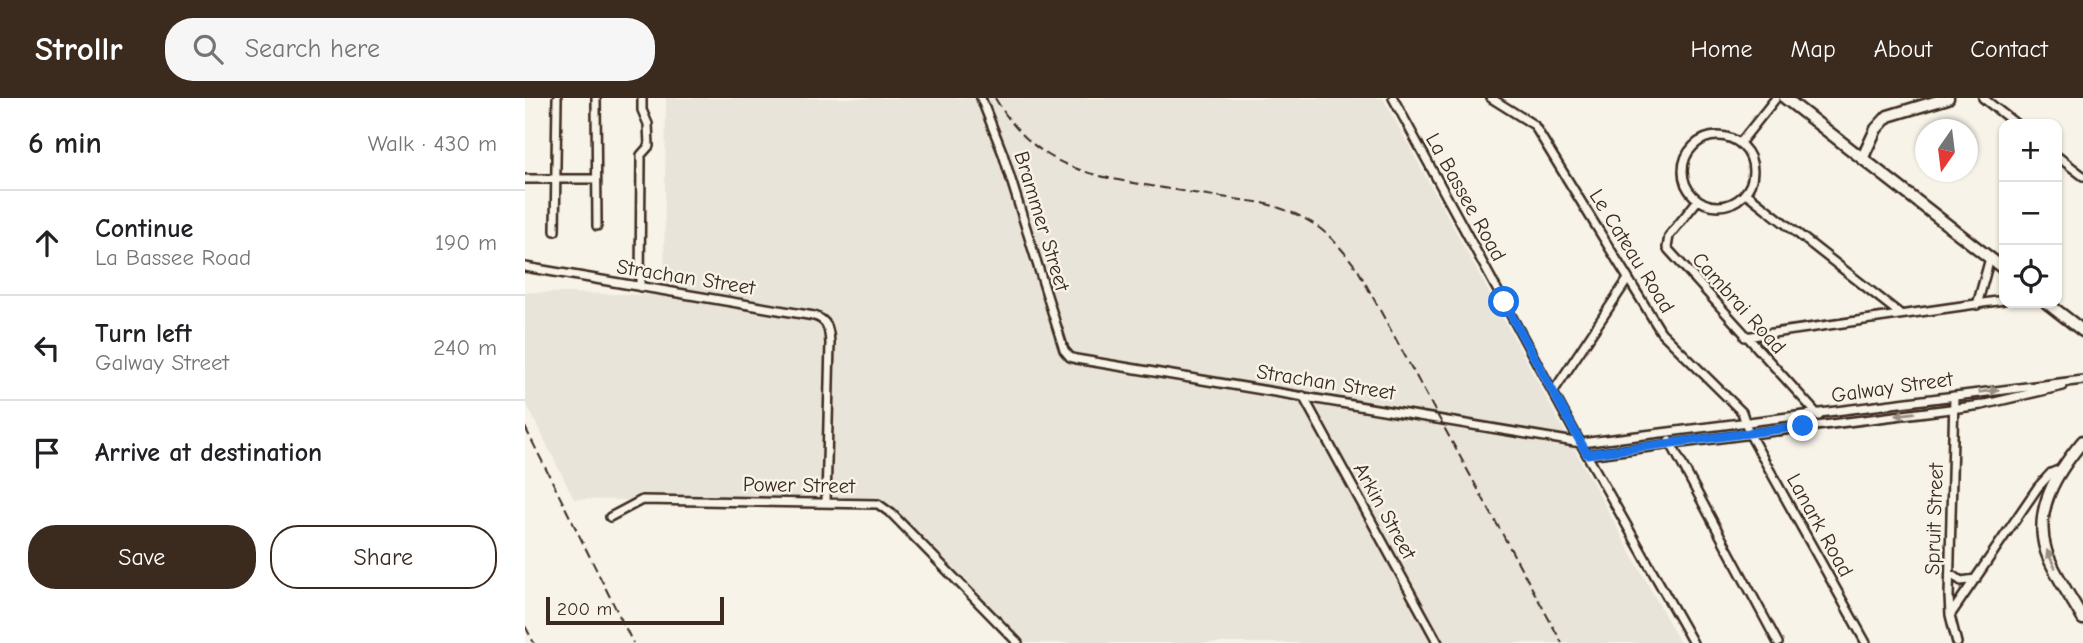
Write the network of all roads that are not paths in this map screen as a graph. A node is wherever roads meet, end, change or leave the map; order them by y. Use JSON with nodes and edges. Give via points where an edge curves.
{"nodes":[{"id":1,"x":557,"y":98,"type":"edge"},
{"id":2,"x":596,"y":98,"type":"edge"},
{"id":3,"x":642,"y":98,"type":"edge"},
{"id":4,"x":981,"y":98,"type":"edge"},
{"id":5,"x":1393,"y":98,"type":"edge"},
{"id":6,"x":1491,"y":98,"type":"edge"},
{"id":7,"x":1776,"y":98,"type":"edge"},
{"id":8,"x":1785,"y":98,"type":"edge"},
{"id":9,"x":1948,"y":98,"type":"edge"},
{"id":10,"x":1983,"y":98,"type":"edge"},
{"id":11,"x":2010,"y":119,"type":"edge"},
{"id":12,"x":1740,"y":143,"type":"junction"},
{"id":13,"x":1863,"y":157,"type":"junction"},
{"id":14,"x":2062,"y":160,"type":"edge"},
{"id":15,"x":2083,"y":176,"type":"edge"},
{"id":16,"x":525,"y":179,"type":"edge"},
{"id":17,"x":556,"y":179,"type":"junction"},
{"id":18,"x":596,"y":179,"type":"junction"},
{"id":19,"x":1746,"y":192,"type":"junction"},
{"id":20,"x":1698,"y":200,"type":"junction"},
{"id":21,"x":597,"y":226,"type":"dead end"},
{"id":22,"x":555,"y":231,"type":"dead end"},
{"id":23,"x":1990,"y":258,"type":"junction"},
{"id":24,"x":1999,"y":265,"type":"edge"},
{"id":25,"x":528,"y":267,"type":"edge"},
{"id":26,"x":1628,"y":279,"type":"junction"},
{"id":27,"x":640,"y":287,"type":"junction"},
{"id":28,"x":1999,"y":301,"type":"edge"},
{"id":29,"x":1977,"y":305,"type":"junction"},
{"id":30,"x":2053,"y":308,"type":"edge"},
{"id":31,"x":1899,"y":313,"type":"junction"},
{"id":32,"x":2083,"y":331,"type":"edge"},
{"id":33,"x":1745,"y":337,"type":"junction"},
{"id":34,"x":1066,"y":354,"type":"joint"},
{"id":35,"x":2083,"y":381,"type":"edge"},
{"id":36,"x":1553,"y":393,"type":"junction"},
{"id":37,"x":1303,"y":396,"type":"junction"},
{"id":38,"x":1954,"y":396,"type":"junction"},
{"id":39,"x":1954,"y":408,"type":"junction"},
{"id":40,"x":1818,"y":415,"type":"junction"},
{"id":41,"x":1747,"y":423,"type":"junction"},
{"id":42,"x":1825,"y":424,"type":"junction"},
{"id":43,"x":1667,"y":433,"type":"junction"},
{"id":44,"x":1749,"y":433,"type":"junction"},
{"id":45,"x":1581,"y":443,"type":"junction"},
{"id":46,"x":1670,"y":444,"type":"junction"},
{"id":47,"x":2081,"y":448,"type":"edge"},
{"id":48,"x":1587,"y":454,"type":"junction"},
{"id":49,"x":2063,"y":468,"type":"junction"},
{"id":50,"x":826,"y":502,"type":"junction"},
{"id":51,"x":610,"y":517,"type":"dead end"},
{"id":52,"x":1949,"y":573,"type":"junction"},
{"id":53,"x":1977,"y":579,"type":"junction"},
{"id":54,"x":1950,"y":615,"type":"junction"},
{"id":55,"x":2083,"y":619,"type":"edge"},
{"id":56,"x":1018,"y":643,"type":"edge"},
{"id":57,"x":1438,"y":643,"type":"edge"},
{"id":58,"x":1693,"y":643,"type":"edge"},
{"id":59,"x":1778,"y":643,"type":"edge"},
{"id":60,"x":1866,"y":643,"type":"edge"},
{"id":61,"x":1957,"y":643,"type":"edge"}],
"edges":[{"from":1,"to":17,"type":"street"},
{"from":2,"to":18,"type":"street"},
{"from":3,"to":27,"type":"street","via":[[649,146],[641,155]]},
{"from":4,"to":34,"type":"street","name":"Brammer Street"},
{"from":5,"to":36,"type":"street","name":"La Bassee Road"},
{"from":6,"to":26,"type":"street","name":"Le Cateau Road","via":[[1534,125]]},
{"from":7,"to":12,"type":"street"},
{"from":8,"to":13,"type":"main road"},
{"from":9,"to":13,"type":"main road","via":[[1888,116]]},
{"from":10,"to":11,"type":"street"},
{"from":12,"to":19,"type":"street","via":[[1753,168]]},
{"from":12,"to":20,"type":"street","via":[[1714,136],[1699,141],[1688,152],[1683,174]]},
{"from":13,"to":23,"type":"main road"},
{"from":14,"to":15,"type":"street"},
{"from":16,"to":17,"type":"street"},
{"from":17,"to":18,"type":"street"},
{"from":17,"to":22,"type":"street"},
{"from":18,"to":21,"type":"street"},
{"from":19,"to":20,"type":"street","via":[[1724,206]]},
{"from":19,"to":31,"type":"street"},
{"from":20,"to":33,"type":"street","name":"Cambrai Road","via":[[1669,236],[1667,248]]},
{"from":23,"to":24,"type":"main road"},
{"from":23,"to":29,"type":"street"},
{"from":25,"to":27,"type":"street","name":"Strachan Street"},
{"from":26,"to":36,"type":"street"},
{"from":26,"to":41,"type":"street","name":"Le Cateau Road","via":[[1661,332],[1742,412]]},
{"from":27,"to":50,"type":"street","name":"Strachan Street","via":[[823,319],[829,330]]},
{"from":28,"to":29,"type":"street"},
{"from":29,"to":31,"type":"street"},
{"from":30,"to":32,"type":"main road"},
{"from":31,"to":33,"type":"street"},
{"from":33,"to":40,"type":"street","name":"Cambrai Road"},
{"from":34,"to":37,"type":"street","name":"Strachan Street"},
{"from":38,"to":35,"type":"street","name":"Galway Street","one_way":true},
{"from":35,"to":39,"type":"street","name":"Galway Street","via":[[1996,403]]},
{"from":36,"to":45,"type":"street","name":"La Bassee Road"},
{"from":37,"to":45,"type":"street","name":"Strachan Street"},
{"from":37,"to":57,"type":"street","name":"Arkin Street"},
{"from":38,"to":39,"type":"street","name":"Spruit Street"},
{"from":38,"to":40,"type":"street","name":"Galway Street"},
{"from":39,"to":42,"type":"street","name":"Galway Street","one_way":true},
{"from":39,"to":52,"type":"street","name":"Spruit Street"},
{"from":40,"to":41,"type":"street","name":"Galway Street"},
{"from":40,"to":42,"type":"street","name":"Cambrai Road"},
{"from":41,"to":43,"type":"street","name":"Galway Street"},
{"from":41,"to":44,"type":"street","name":"Lanark Road"},
{"from":42,"to":44,"type":"street","name":"Galway Street"},
{"from":43,"to":45,"type":"street","name":"Galway Street"},
{"from":43,"to":46,"type":"street"},
{"from":44,"to":46,"type":"street","name":"Galway Street"},
{"from":44,"to":60,"type":"street","name":"Lanark Road"},
{"from":45,"to":48,"type":"street","name":"La Bassee Road"},
{"from":46,"to":48,"type":"street","name":"Galway Street"},
{"from":46,"to":59,"type":"street"},
{"from":47,"to":49,"type":"main road"},
{"from":48,"to":58,"type":"street","name":"La Bassee Road"},
{"from":49,"to":53,"type":"street","via":[[2050,473],[2038,487]]},
{"from":55,"to":49,"type":"main road","one_way":true,"via":[[2044,542],[2043,509]]},
{"from":50,"to":51,"type":"street","name":"Power Street","via":[[642,500]]},
{"from":50,"to":56,"type":"street","name":"Power Street","via":[[882,506]]},
{"from":52,"to":53,"type":"street","via":[[1965,582]]},
{"from":52,"to":54,"type":"street","name":"Spruit Street"},
{"from":53,"to":54,"type":"street"},
{"from":54,"to":61,"type":"street","name":"Spruit Street"}]}
